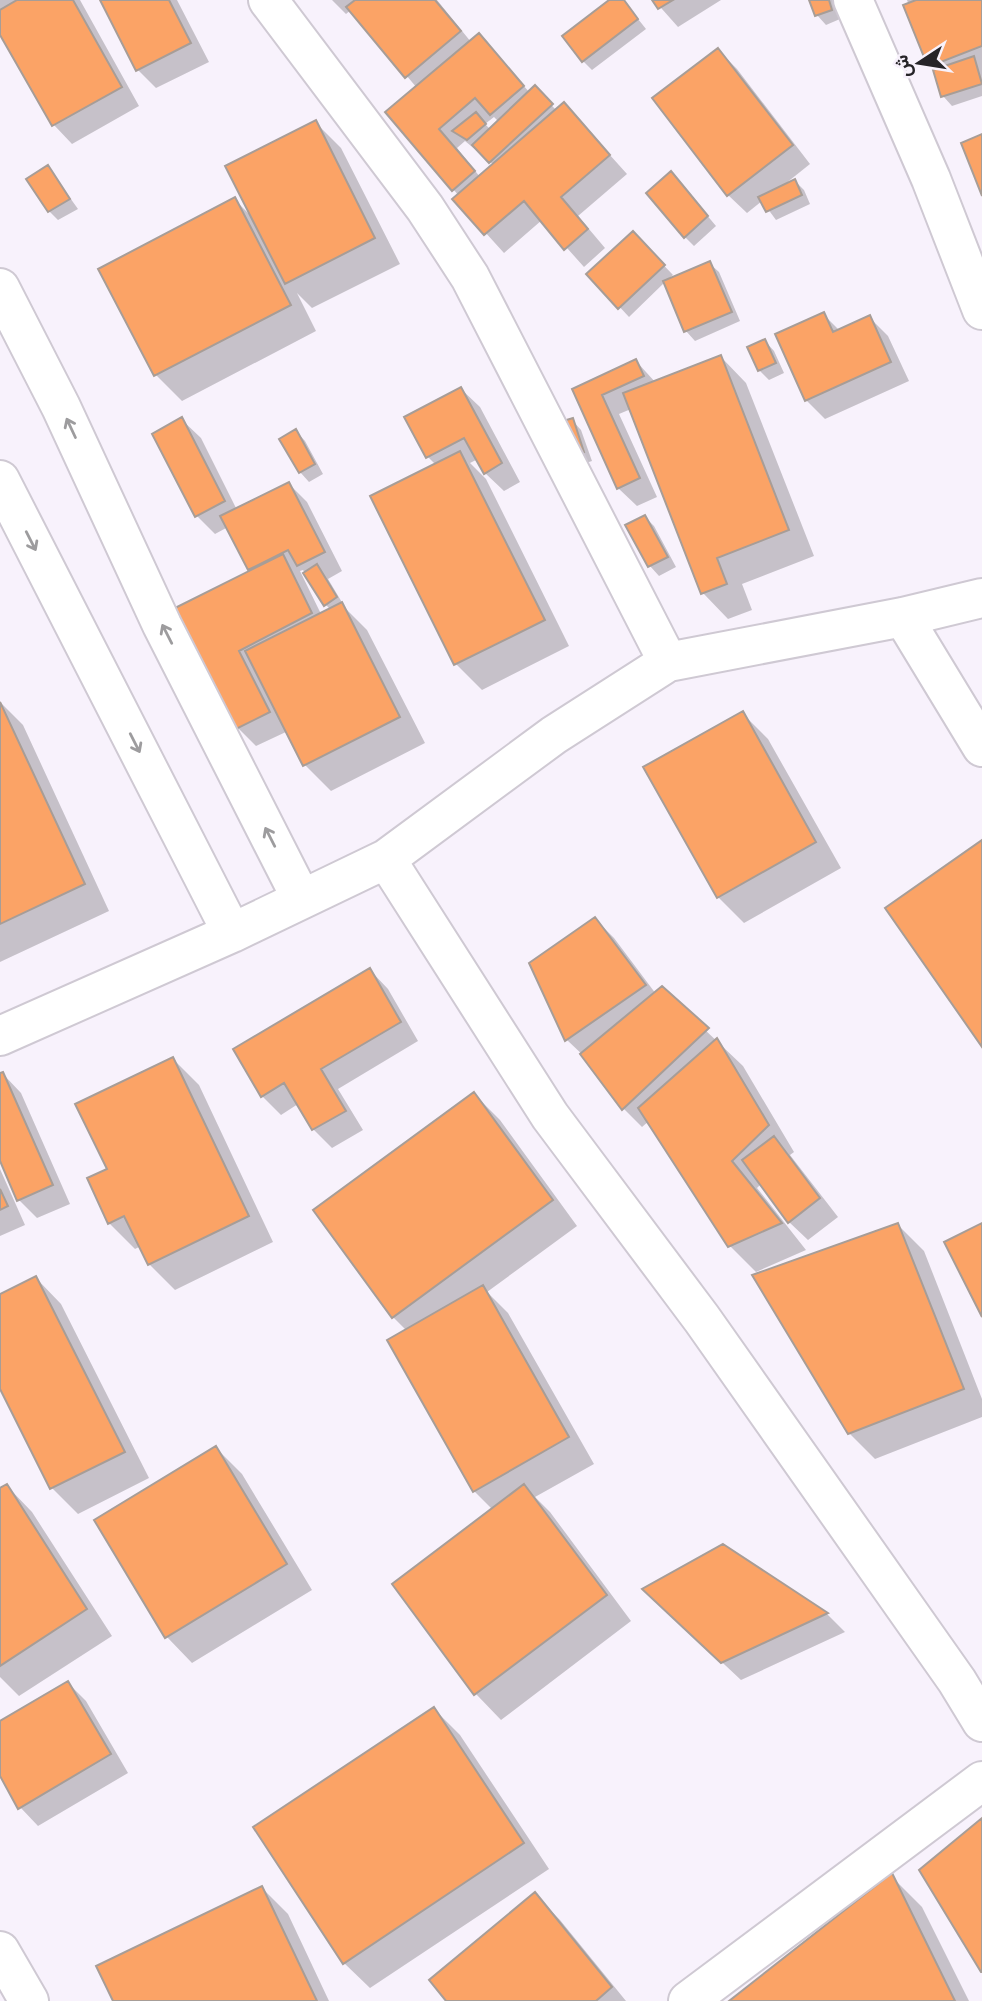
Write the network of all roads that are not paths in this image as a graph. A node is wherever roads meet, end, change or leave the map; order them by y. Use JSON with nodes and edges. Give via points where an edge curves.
{"nodes":[{"id":1,"x":268,"y":0,"type":"edge"},
{"id":2,"x":853,"y":0,"type":"edge"},
{"id":3,"x":0,"y":288,"type":"edge"},
{"id":4,"x":982,"y":310,"type":"edge"},
{"id":5,"x":0,"y":480,"type":"edge"},
{"id":6,"x":982,"y":598,"type":"edge"},
{"id":7,"x":903,"y":617,"type":"junction"},
{"id":8,"x":668,"y":662,"type":"junction"},
{"id":9,"x":982,"y":747,"type":"edge"},
{"id":10,"x":386,"y":859,"type":"junction"},
{"id":11,"x":300,"y":898,"type":"junction"},
{"id":12,"x":232,"y":933,"type":"junction"},
{"id":13,"x":0,"y":1036,"type":"edge"},
{"id":14,"x":969,"y":1672,"type":"edge"},
{"id":15,"x":982,"y":1722,"type":"edge"},
{"id":16,"x":982,"y":1781,"type":"edge"},
{"id":17,"x":0,"y":1951,"type":"edge"},
{"id":18,"x":29,"y":2001,"type":"edge"},
{"id":19,"x":688,"y":2001,"type":"edge"}],
"edges":[{"from":1,"to":8,"type":"street","via":[[425,208],[470,277]]},
{"from":2,"to":4,"type":"street"},
{"from":11,"to":3,"type":"street","one_way":true},
{"from":5,"to":12,"type":"street","one_way":true},
{"from":6,"to":7,"type":"street"},
{"from":7,"to":8,"type":"street"},
{"from":7,"to":9,"type":"street"},
{"from":8,"to":10,"type":"street","via":[[554,734]]},
{"from":10,"to":11,"type":"street"},
{"from":10,"to":14,"type":"street","via":[[550,1116]]},
{"from":11,"to":12,"type":"street"},
{"from":12,"to":13,"type":"street"},
{"from":14,"to":15,"type":"street"},
{"from":16,"to":19,"type":"street"},
{"from":17,"to":18,"type":"street"}]}
